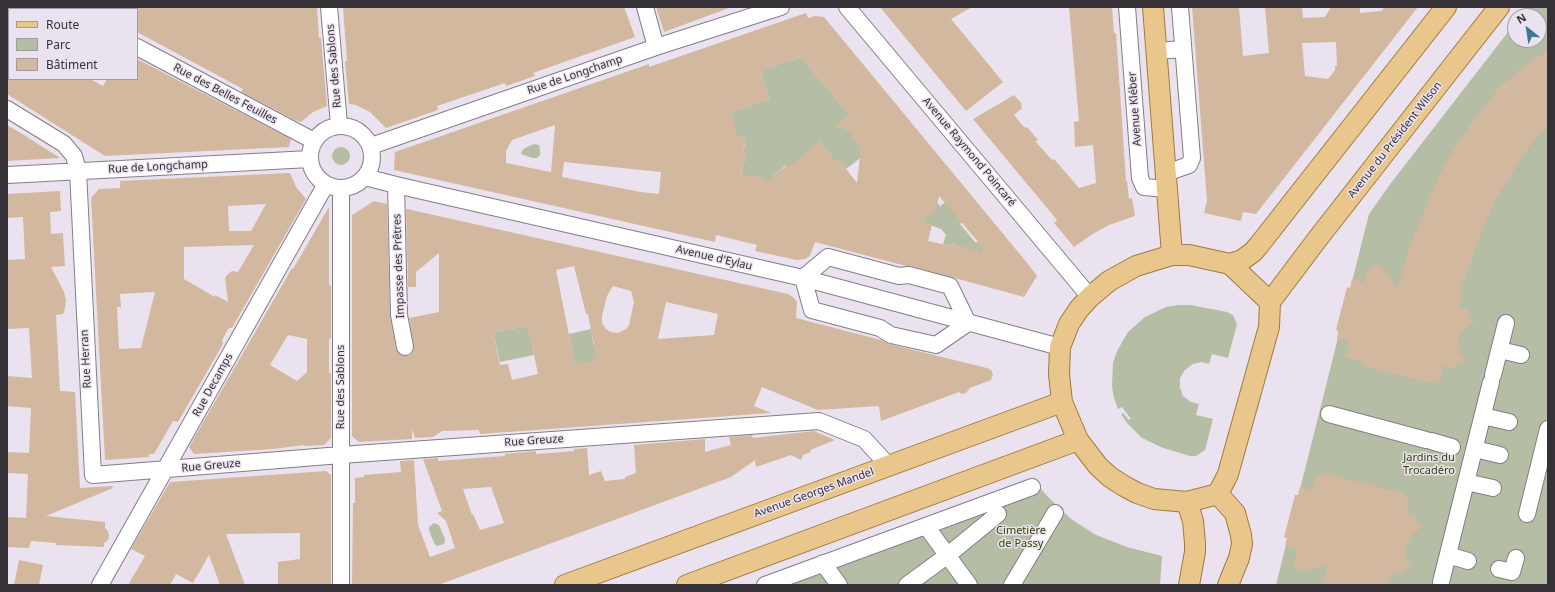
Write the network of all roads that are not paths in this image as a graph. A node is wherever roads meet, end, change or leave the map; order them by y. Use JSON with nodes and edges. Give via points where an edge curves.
{"nodes":[{"id":1,"x":329,"y":7,"type":"edge"},
{"id":2,"x":645,"y":7,"type":"edge"},
{"id":3,"x":781,"y":7,"type":"edge"},
{"id":4,"x":847,"y":7,"type":"edge"},
{"id":5,"x":1127,"y":7,"type":"edge"},
{"id":6,"x":1153,"y":7,"type":"edge"},
{"id":7,"x":1180,"y":7,"type":"edge"},
{"id":8,"x":1446,"y":7,"type":"edge"},
{"id":9,"x":1499,"y":7,"type":"edge"},
{"id":10,"x":656,"y":47,"type":"junction"},
{"id":11,"x":138,"y":48,"type":"edge"},
{"id":12,"x":1183,"y":49,"type":"junction"},
{"id":13,"x":1157,"y":51,"type":"junction"},
{"id":14,"x":7,"y":109,"type":"edge"},
{"id":15,"x":339,"y":126,"type":"junction"},
{"id":16,"x":314,"y":141,"type":"junction"},
{"id":17,"x":371,"y":146,"type":"junction"},
{"id":18,"x":310,"y":159,"type":"junction"},
{"id":19,"x":78,"y":171,"type":"junction"},
{"id":20,"x":7,"y":175,"type":"edge"},
{"id":21,"x":366,"y":177,"type":"junction"},
{"id":22,"x":1166,"y":181,"type":"junction"},
{"id":23,"x":334,"y":186,"type":"junction"},
{"id":24,"x":396,"y":186,"type":"junction"},
{"id":25,"x":1172,"y":255,"type":"junction"},
{"id":26,"x":1230,"y":264,"type":"junction"},
{"id":27,"x":803,"y":278,"type":"junction"},
{"id":28,"x":909,"y":283,"type":"dead end"},
{"id":29,"x":955,"y":296,"type":"junction"},
{"id":30,"x":1090,"y":297,"type":"junction"},
{"id":31,"x":1270,"y":302,"type":"junction"},
{"id":32,"x":968,"y":323,"type":"junction"},
{"id":33,"x":1506,"y":323,"type":"dead end"},
{"id":34,"x":896,"y":328,"type":"dead end"},
{"id":35,"x":943,"y":341,"type":"junction"},
{"id":36,"x":406,"y":347,"type":"dead end"},
{"id":37,"x":1060,"y":347,"type":"junction"},
{"id":38,"x":1500,"y":350,"type":"junction"},
{"id":39,"x":1521,"y":355,"type":"dead end"},
{"id":40,"x":1062,"y":402,"type":"junction"},
{"id":41,"x":1329,"y":414,"type":"dead end"},
{"id":42,"x":1483,"y":416,"type":"junction"},
{"id":43,"x":1508,"y":422,"type":"dead end"},
{"id":44,"x":1548,"y":429,"type":"edge"},
{"id":45,"x":1078,"y":440,"type":"junction"},
{"id":46,"x":1474,"y":451,"type":"junction"},
{"id":47,"x":341,"y":455,"type":"junction"},
{"id":48,"x":1500,"y":455,"type":"dead end"},
{"id":49,"x":888,"y":465,"type":"junction"},
{"id":50,"x":1543,"y":467,"type":"edge"},
{"id":51,"x":165,"y":470,"type":"junction"},
{"id":52,"x":1466,"y":482,"type":"junction"},
{"id":53,"x":1032,"y":487,"type":"dead end"},
{"id":54,"x":1493,"y":488,"type":"dead end"},
{"id":55,"x":1218,"y":494,"type":"junction"},
{"id":56,"x":1187,"y":502,"type":"junction"},
{"id":57,"x":1055,"y":512,"type":"dead end"},
{"id":58,"x":998,"y":514,"type":"dead end"},
{"id":59,"x":1527,"y":514,"type":"dead end"},
{"id":60,"x":926,"y":526,"type":"junction"},
{"id":61,"x":948,"y":555,"type":"junction"},
{"id":62,"x":1448,"y":555,"type":"junction"},
{"id":63,"x":1516,"y":558,"type":"dead end"},
{"id":64,"x":1468,"y":561,"type":"dead end"},
{"id":65,"x":823,"y":563,"type":"junction"},
{"id":66,"x":1499,"y":568,"type":"dead end"},
{"id":67,"x":1441,"y":582,"type":"dead end"},
{"id":68,"x":100,"y":585,"type":"edge"},
{"id":69,"x":341,"y":585,"type":"edge"},
{"id":70,"x":566,"y":585,"type":"edge"},
{"id":71,"x":687,"y":585,"type":"edge"},
{"id":72,"x":765,"y":585,"type":"edge"},
{"id":73,"x":839,"y":585,"type":"edge"},
{"id":74,"x":907,"y":585,"type":"edge"},
{"id":75,"x":969,"y":585,"type":"edge"},
{"id":76,"x":1012,"y":585,"type":"edge"},
{"id":77,"x":1188,"y":585,"type":"edge"},
{"id":78,"x":1228,"y":585,"type":"edge"}],
"edges":[{"from":1,"to":15,"type":"street","name":"Rue des Sablons"},
{"from":2,"to":10,"type":"street"},
{"from":3,"to":10,"type":"street","name":"Rue de Longchamp"},
{"from":4,"to":30,"type":"street","name":"Avenue Raymond Poincaré"},
{"from":5,"to":22,"type":"street","name":"Avenue Kléber","via":[[1140,178],[1144,186]]},
{"from":6,"to":13,"type":"main road"},
{"from":7,"to":12,"type":"street","name":"Avenue Kléber"},
{"from":8,"to":26,"type":"main road","via":[[1259,245],[1242,260]]},
{"from":9,"to":31,"type":"main road","name":"Avenue du Président Wilson"},
{"from":10,"to":17,"type":"street","name":"Rue de Longchamp"},
{"from":11,"to":16,"type":"street","name":"Rue des Belles Feuilles"},
{"from":12,"to":13,"type":"street"},
{"from":12,"to":22,"type":"street","name":"Avenue Kléber","via":[[1192,158],[1189,166]]},
{"from":13,"to":22,"type":"main road"},
{"from":14,"to":19,"type":"street","via":[[64,144],[74,156]]},
{"from":15,"to":16,"type":"street","via":[[324,130]]},
{"from":15,"to":17,"type":"street","via":[[358,130]]},
{"from":16,"to":18,"type":"street"},
{"from":17,"to":21,"type":"street","via":[[372,162]]},
{"from":18,"to":19,"type":"street","name":"Rue de Longchamp"},
{"from":18,"to":23,"type":"street","via":[[315,174]]},
{"from":19,"to":20,"type":"street","name":"Rue de Longchamp"},
{"from":19,"to":51,"type":"street","name":"Rue Herran","via":[[92,474]]},
{"from":21,"to":23,"type":"street","via":[[354,185]]},
{"from":21,"to":24,"type":"street","name":"Avenue d'Eylau"},
{"from":22,"to":25,"type":"main road"},
{"from":23,"to":47,"type":"street","name":"Rue des Sablons"},
{"from":23,"to":51,"type":"street","name":"Rue Decamps"},
{"from":24,"to":27,"type":"street","name":"Avenue d'Eylau"},
{"from":24,"to":36,"type":"street","name":"Impasse des Prêtres","via":[[399,315]]},
{"from":25,"to":26,"type":"main road","via":[[1189,255]]},
{"from":25,"to":30,"type":"main road","via":[[1126,271]]},
{"from":26,"to":31,"type":"main road"},
{"from":27,"to":29,"type":"street","via":[[828,257],[899,276],[909,275],[950,286]]},
{"from":27,"to":32,"type":"street","name":"Avenue d'Eylau"},
{"from":27,"to":35,"type":"street","via":[[812,310],[880,328],[891,335],[936,345]]},
{"from":28,"to":29,"type":"street"},
{"from":29,"to":32,"type":"street"},
{"from":30,"to":37,"type":"main road","via":[[1069,324]]},
{"from":31,"to":55,"type":"main road","via":[[1269,327],[1228,474]]},
{"from":32,"to":35,"type":"street"},
{"from":32,"to":37,"type":"street","name":"Avenue d'Eylau"},
{"from":33,"to":38,"type":"street"},
{"from":34,"to":35,"type":"street"},
{"from":37,"to":40,"type":"main road"},
{"from":38,"to":39,"type":"street"},
{"from":38,"to":42,"type":"street"},
{"from":40,"to":45,"type":"main road"},
{"from":40,"to":49,"type":"main road","name":"Avenue Georges Mandel"},
{"from":41,"to":46,"type":"street"},
{"from":42,"to":43,"type":"street"},
{"from":42,"to":46,"type":"street"},
{"from":44,"to":50,"type":"street"},
{"from":45,"to":56,"type":"main road","via":[[1098,466],[1110,478],[1124,486],[1154,499]]},
{"from":45,"to":71,"type":"main road"},
{"from":46,"to":48,"type":"street"},
{"from":46,"to":52,"type":"street"},
{"from":47,"to":49,"type":"street","name":"Rue Greuze","via":[[819,421],[864,439]]},
{"from":47,"to":51,"type":"street","name":"Rue Greuze"},
{"from":47,"to":69,"type":"street","name":"Rue des Sablons"},
{"from":49,"to":70,"type":"main road","name":"Avenue Georges Mandel"},
{"from":50,"to":59,"type":"street"},
{"from":51,"to":68,"type":"street","name":"Rue Decamps"},
{"from":52,"to":54,"type":"street"},
{"from":52,"to":62,"type":"street"},
{"from":53,"to":60,"type":"street"},
{"from":55,"to":56,"type":"main road"},
{"from":55,"to":78,"type":"main road","via":[[1235,512],[1242,544]]},
{"from":56,"to":77,"type":"main road","via":[[1196,543]]},
{"from":57,"to":76,"type":"street"},
{"from":58,"to":61,"type":"street"},
{"from":60,"to":61,"type":"street"},
{"from":60,"to":65,"type":"street"},
{"from":61,"to":74,"type":"street"},
{"from":61,"to":75,"type":"street"},
{"from":62,"to":64,"type":"street"},
{"from":62,"to":67,"type":"street"},
{"from":63,"to":66,"type":"street","via":[[1512,572]]},
{"from":65,"to":72,"type":"street"},
{"from":65,"to":73,"type":"street"}]}
